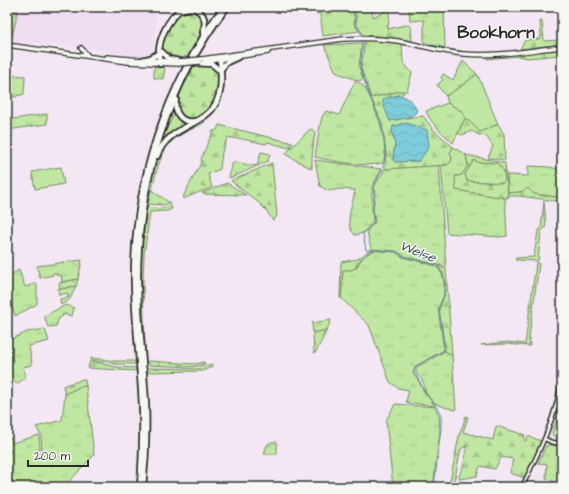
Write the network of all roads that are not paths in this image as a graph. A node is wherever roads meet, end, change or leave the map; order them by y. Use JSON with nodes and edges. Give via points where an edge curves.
{"nodes":[{"id":1,"x":184,"y":7,"type":"edge"},
{"id":2,"x":223,"y":7,"type":"edge"},
{"id":3,"x":227,"y":7,"type":"edge"},
{"id":4,"x":176,"y":12,"type":"junction"},
{"id":5,"x":7,"y":45,"type":"edge"},
{"id":6,"x":198,"y":45,"type":"junction"},
{"id":7,"x":284,"y":47,"type":"junction"},
{"id":8,"x":562,"y":47,"type":"edge"},
{"id":9,"x":81,"y":48,"type":"dead end"},
{"id":10,"x":160,"y":52,"type":"junction"},
{"id":11,"x":88,"y":56,"type":"junction"},
{"id":12,"x":238,"y":57,"type":"junction"},
{"id":13,"x":102,"y":58,"type":"junction"},
{"id":14,"x":228,"y":58,"type":"junction"},
{"id":15,"x":219,"y":59,"type":"junction"},
{"id":16,"x":142,"y":60,"type":"junction"},
{"id":17,"x":160,"y":62,"type":"junction"},
{"id":18,"x":179,"y":62,"type":"junction"},
{"id":19,"x":199,"y":62,"type":"junction"},
{"id":20,"x":220,"y":69,"type":"junction"},
{"id":21,"x":181,"y":84,"type":"junction"},
{"id":22,"x":200,"y":121,"type":"junction"},
{"id":23,"x":152,"y":164,"type":"junction"},
{"id":24,"x":562,"y":378,"type":"edge"},
{"id":25,"x":545,"y":439,"type":"junction"},
{"id":26,"x":562,"y":444,"type":"edge"},
{"id":27,"x":140,"y":487,"type":"edge"},
{"id":28,"x":143,"y":487,"type":"edge"},
{"id":29,"x":522,"y":487,"type":"edge"}],
"edges":[{"from":1,"to":4,"type":"highway"},
{"from":2,"to":6,"type":"highway"},
{"from":3,"to":21,"type":"highway"},
{"from":4,"to":6,"type":"highway","via":[[190,8],[203,15],[205,27]]},
{"from":4,"to":10,"type":"highway","via":[[162,35]]},
{"from":5,"to":11,"type":"main road"},
{"from":6,"to":27,"type":"highway","via":[[175,89],[157,136],[147,171],[138,220],[134,282],[143,427]]},
{"from":7,"to":8,"type":"main road","via":[[361,38],[474,54],[504,54]]},
{"from":7,"to":12,"type":"main road"},
{"from":7,"to":14,"type":"main road"},
{"from":9,"to":11,"type":"main road"},
{"from":10,"to":16,"type":"highway"},
{"from":10,"to":17,"type":"highway"},
{"from":10,"to":18,"type":"highway","via":[[165,57]]},
{"from":11,"to":13,"type":"main road"},
{"from":12,"to":14,"type":"main road"},
{"from":12,"to":20,"type":"highway","via":[[226,62]]},
{"from":13,"to":16,"type":"main road"},
{"from":13,"to":17,"type":"main road","via":[[128,62]]},
{"from":14,"to":15,"type":"main road"},
{"from":15,"to":19,"type":"main road"},
{"from":15,"to":20,"type":"highway"},
{"from":16,"to":17,"type":"main road"},
{"from":17,"to":18,"type":"main road"},
{"from":18,"to":19,"type":"main road","bridge":true},
{"from":18,"to":19,"type":"main road","bridge":true},
{"from":19,"to":20,"type":"highway"},
{"from":20,"to":22,"type":"highway","via":[[218,100]]},
{"from":21,"to":22,"type":"highway","via":[[176,100],[176,111],[185,121]]},
{"from":21,"to":23,"type":"highway","via":[[164,124]]},
{"from":22,"to":23,"type":"highway","via":[[169,138]]},
{"from":23,"to":28,"type":"highway","via":[[143,210],[138,265],[146,420]]},
{"from":24,"to":25,"type":"street","via":[[555,412]]},
{"from":25,"to":26,"type":"street"},
{"from":25,"to":29,"type":"street"}]}
